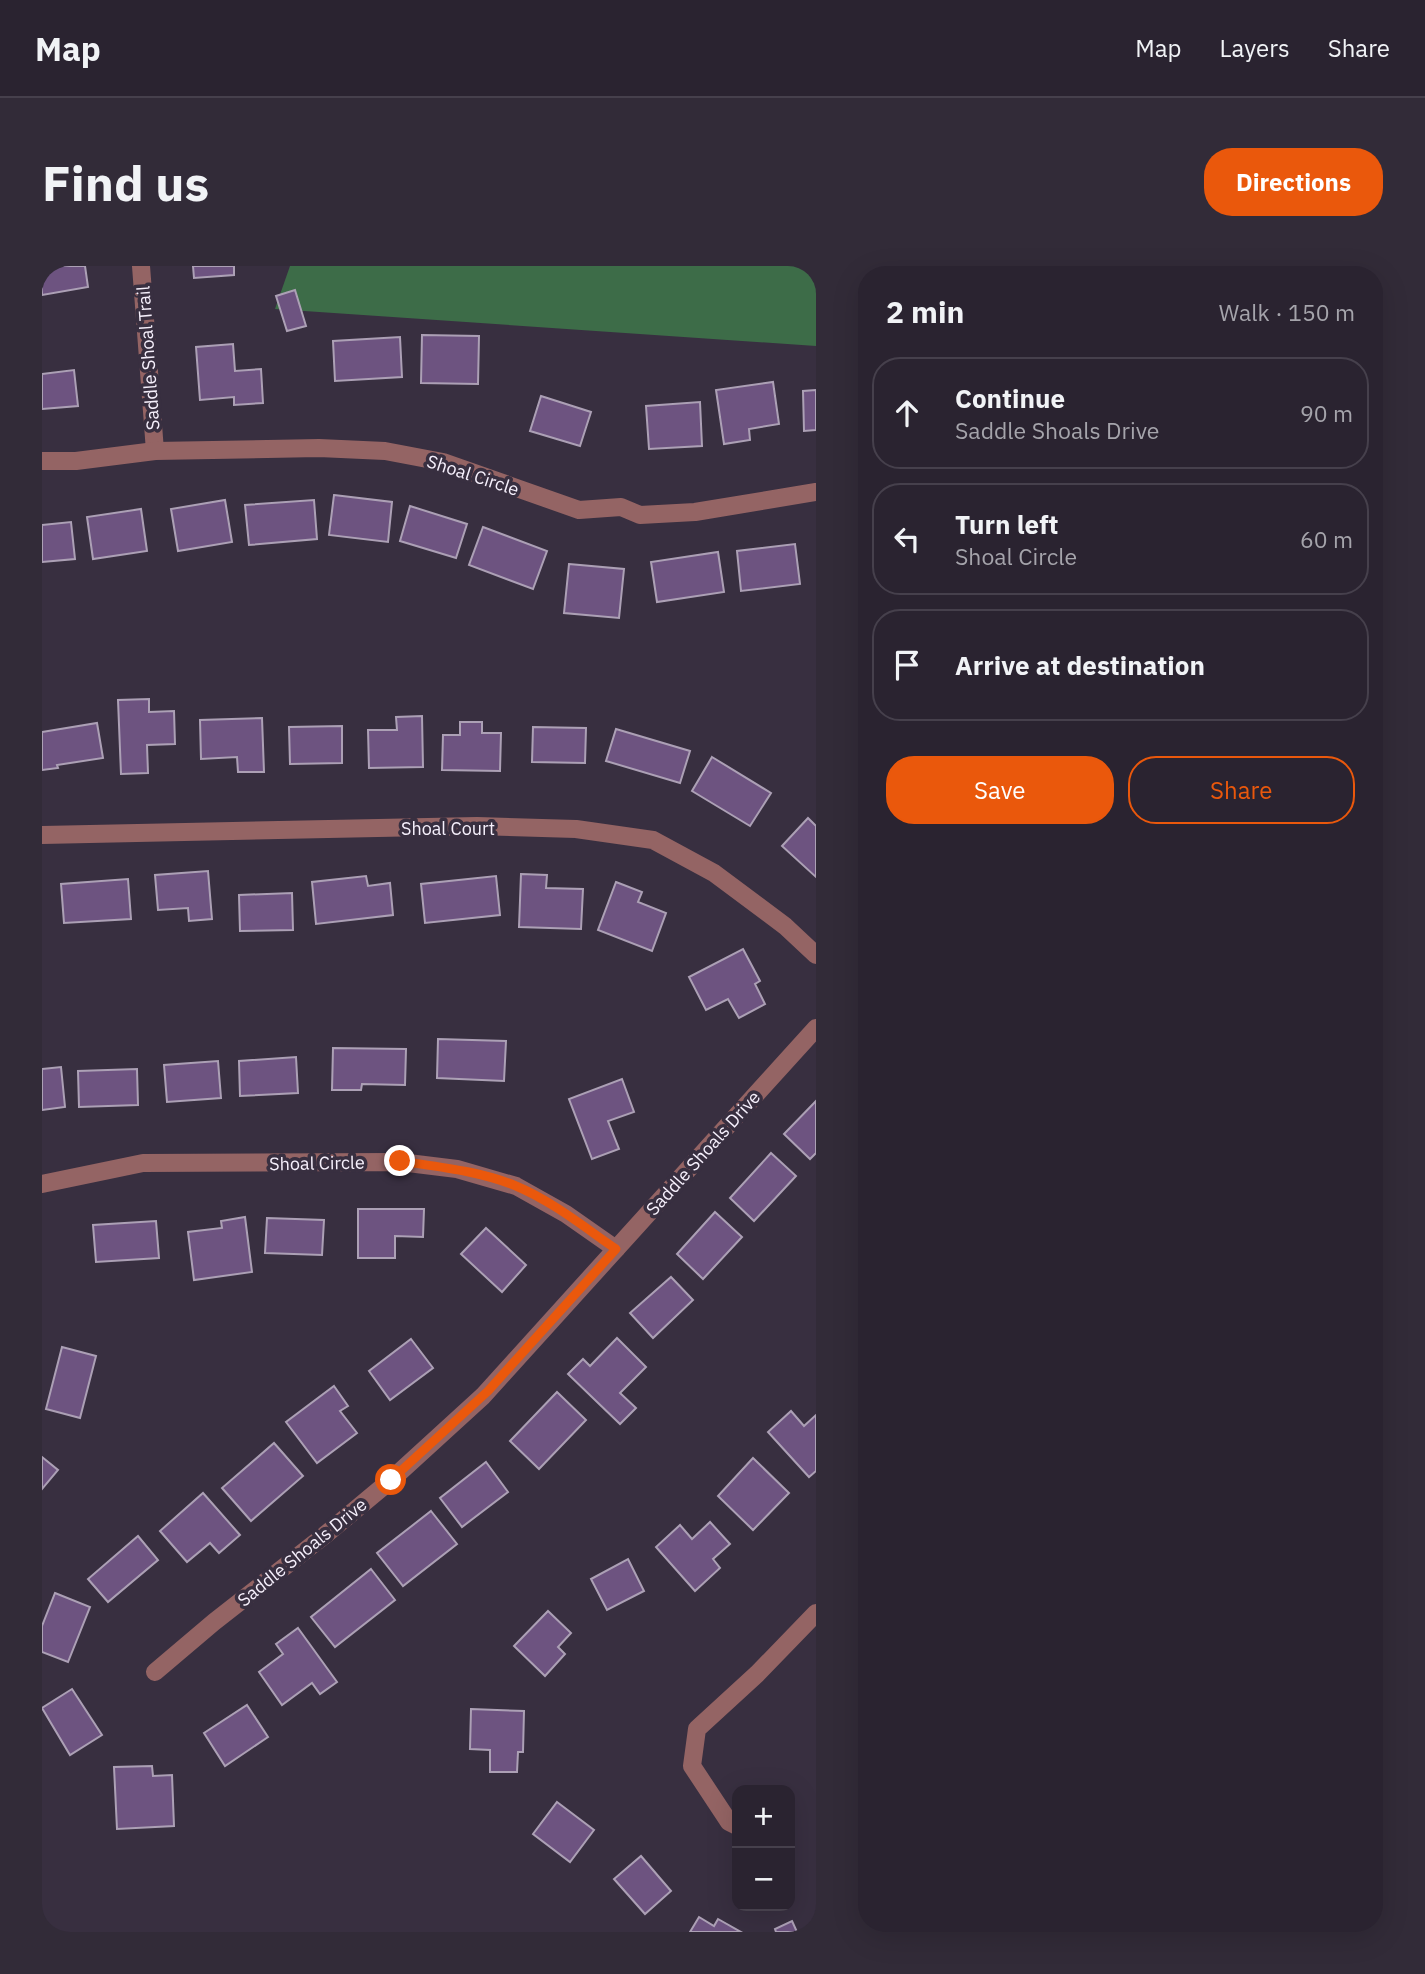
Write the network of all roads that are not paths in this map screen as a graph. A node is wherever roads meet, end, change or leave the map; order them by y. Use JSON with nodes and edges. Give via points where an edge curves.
{"nodes":[{"id":1,"x":141,"y":266,"type":"edge"},
{"id":2,"x":155,"y":451,"type":"junction"},
{"id":3,"x":42,"y":461,"type":"edge"},
{"id":4,"x":816,"y":492,"type":"edge"},
{"id":5,"x":42,"y":835,"type":"edge"},
{"id":6,"x":816,"y":955,"type":"edge"},
{"id":7,"x":816,"y":1028,"type":"edge"},
{"id":8,"x":42,"y":1184,"type":"edge"},
{"id":9,"x":616,"y":1249,"type":"junction"},
{"id":10,"x":816,"y":1613,"type":"edge"},
{"id":11,"x":155,"y":1672,"type":"dead end"},
{"id":12,"x":732,"y":1824,"type":"edge"}],
"edges":[{"from":1,"to":2,"type":"street","name":"Saddle Shoal Trail"},
{"from":2,"to":3,"type":"street","name":"Shoal Circle"},
{"from":2,"to":4,"type":"street","name":"Shoal Circle","via":[[384,451],[443,462],[579,510],[621,507],[640,515],[695,512]]},
{"from":5,"to":6,"type":"street","name":"Shoal Court","via":[[477,826],[576,829],[653,840],[714,873]]},
{"from":7,"to":9,"type":"street","name":"Saddle Shoals Drive"},
{"from":8,"to":9,"type":"street","name":"Shoal Circle","via":[[144,1163],[400,1161],[457,1169],[516,1186]]},
{"from":9,"to":11,"type":"street","name":"Saddle Shoals Drive","via":[[488,1391],[408,1465]]},
{"from":10,"to":12,"type":"street","via":[[697,1729],[692,1766]]}]}
